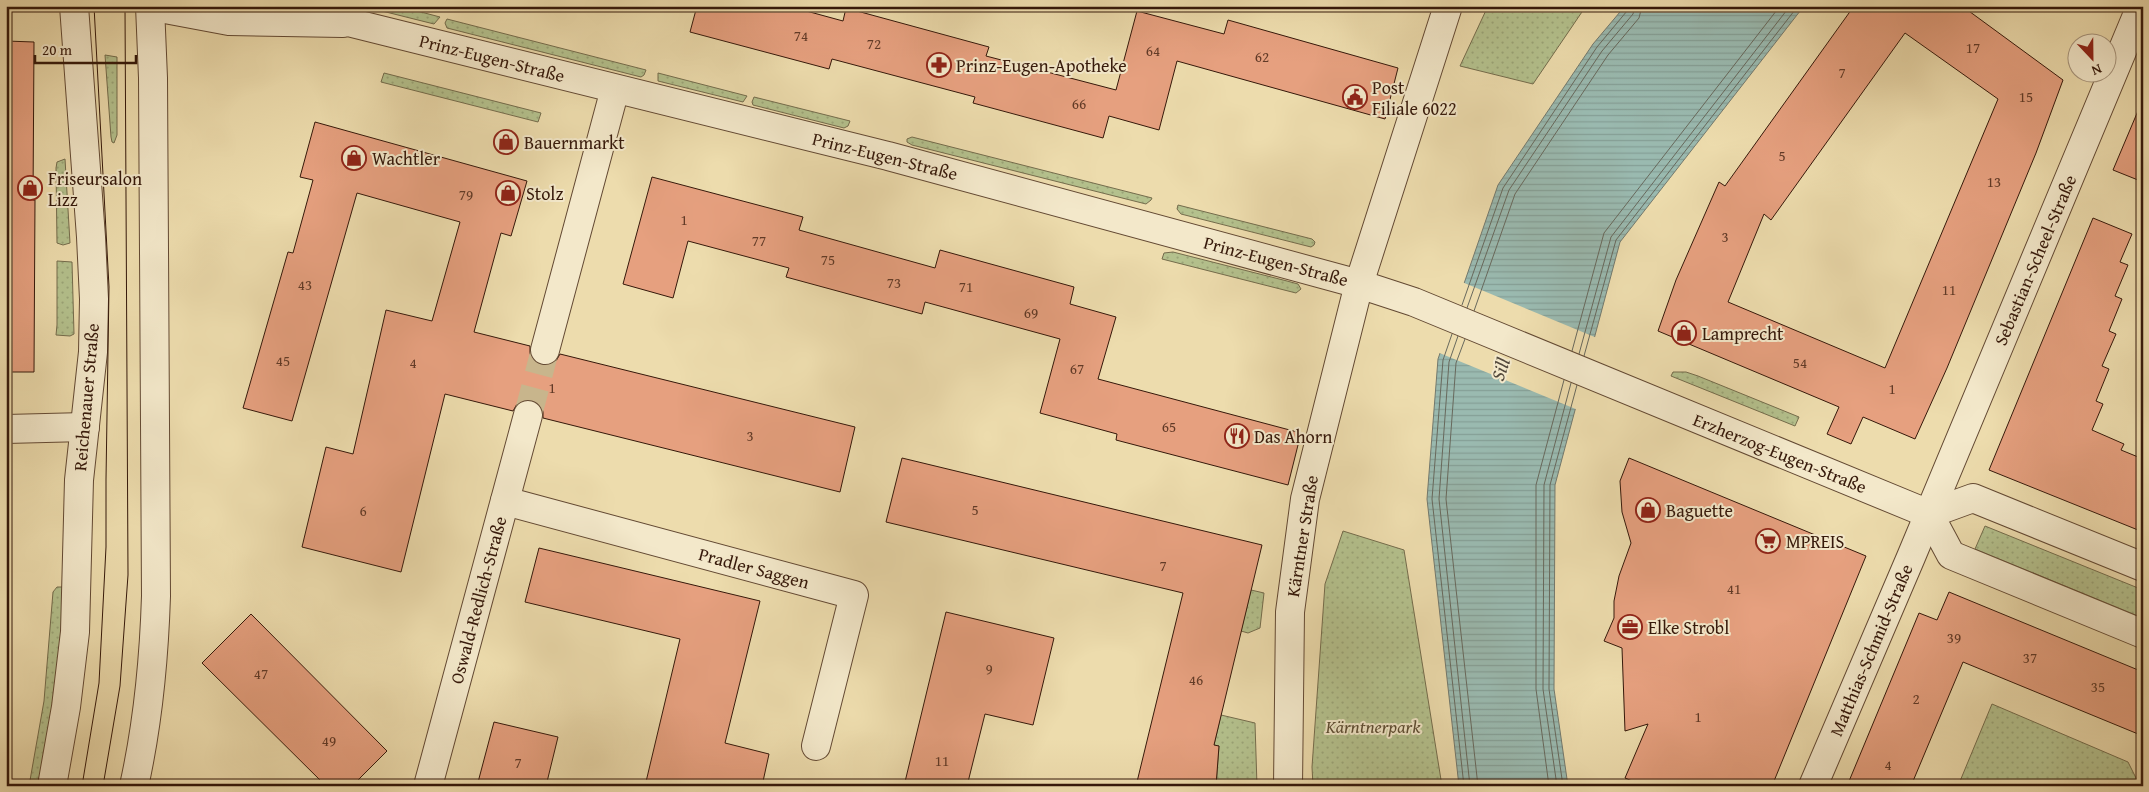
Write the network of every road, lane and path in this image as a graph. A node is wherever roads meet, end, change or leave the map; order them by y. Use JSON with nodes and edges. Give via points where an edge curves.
{"nodes":[{"id":1,"x":74,"y":6,"type":"edge"},
{"id":2,"x":150,"y":6,"type":"edge"},
{"id":3,"x":316,"y":6,"type":"edge"},
{"id":4,"x":1448,"y":6,"type":"edge"},
{"id":5,"x":2141,"y":6,"type":"edge"},
{"id":6,"x":352,"y":23,"type":"junction"},
{"id":7,"x":615,"y":89,"type":"junction"},
{"id":8,"x":1359,"y":284,"type":"junction"},
{"id":9,"x":545,"y":350,"type":"tunnel mouth"},
{"id":10,"x":1631,"y":392,"type":"joint"},
{"id":11,"x":528,"y":415,"type":"tunnel mouth"},
{"id":12,"x":85,"y":427,"type":"junction"},
{"id":13,"x":6,"y":429,"type":"edge"},
{"id":14,"x":505,"y":501,"type":"junction"},
{"id":15,"x":1929,"y":514,"type":"junction"},
{"id":16,"x":2143,"y":567,"type":"edge"},
{"id":17,"x":2143,"y":634,"type":"edge"},
{"id":18,"x":816,"y":746,"type":"dead end"},
{"id":19,"x":52,"y":786,"type":"edge"},
{"id":20,"x":134,"y":786,"type":"edge"},
{"id":21,"x":428,"y":786,"type":"edge"},
{"id":22,"x":1288,"y":786,"type":"edge"},
{"id":23,"x":1813,"y":786,"type":"edge"}],
"edges":[{"from":1,"to":12,"type":"street","name":"Reichenauer Straße","via":[[94,299],[93,352]]},
{"from":2,"to":6,"type":"street","name":"Prinz-Eugen-Straße","via":[[229,21]]},
{"from":2,"to":20,"type":"street","via":[[156,596],[147,714]]},
{"from":3,"to":6,"type":"street","name":"Prinz-Eugen-Straße"},
{"from":4,"to":8,"type":"street","name":"Kärntner Straße"},
{"from":5,"to":15,"type":"street","name":"Sebastian-Scheel-Straße"},
{"from":6,"to":7,"type":"street","name":"Prinz-Eugen-Straße"},
{"from":7,"to":8,"type":"street","name":"Prinz-Eugen-Straße","via":[[888,156]]},
{"from":7,"to":9,"type":"street"},
{"from":8,"to":10,"type":"street","name":"Prinz-Eugen-Straße","via":[[1414,302]]},
{"from":8,"to":22,"type":"street","name":"Kärntner Straße","via":[[1305,498],[1290,612]]},
{"from":10,"to":15,"type":"street","name":"Erzherzog-Eugen-Straße"},
{"from":11,"to":14,"type":"street","name":"Oswald-Redlich-Straße"},
{"from":12,"to":13,"type":"street"},
{"from":12,"to":19,"type":"street","name":"Reichenauer Straße","via":[[79,480],[74,640]]},
{"from":14,"to":18,"type":"street","name":"Pradler Saggen","via":[[854,595]]},
{"from":14,"to":21,"type":"street","name":"Oswald-Redlich-Straße"},
{"from":15,"to":16,"type":"street","via":[[1973,498]]},
{"from":15,"to":17,"type":"street","via":[[1950,555]]},
{"from":15,"to":23,"type":"street","name":"Matthias-Schmid-Straße"}]}
